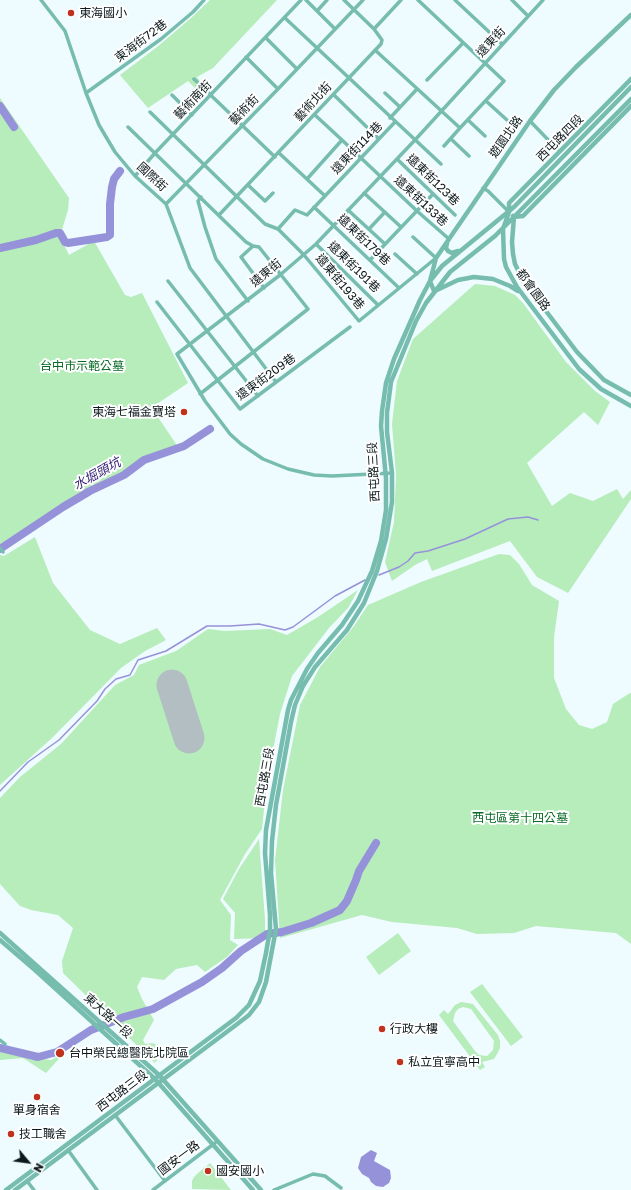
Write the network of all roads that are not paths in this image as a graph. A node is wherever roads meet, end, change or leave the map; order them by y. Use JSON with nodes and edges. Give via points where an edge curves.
{"nodes":[{"id":1,"x":41,"y":0,"type":"edge"},
{"id":2,"x":204,"y":0,"type":"edge"},
{"id":3,"x":301,"y":0,"type":"edge"},
{"id":4,"x":306,"y":0,"type":"edge"},
{"id":5,"x":327,"y":0,"type":"edge"},
{"id":6,"x":344,"y":0,"type":"edge"},
{"id":7,"x":362,"y":0,"type":"edge"},
{"id":8,"x":400,"y":0,"type":"edge"},
{"id":9,"x":418,"y":0,"type":"edge"},
{"id":10,"x":455,"y":0,"type":"edge"},
{"id":11,"x":512,"y":0,"type":"edge"},
{"id":12,"x":543,"y":0,"type":"edge"},
{"id":13,"x":354,"y":9,"type":"junction"},
{"id":14,"x":317,"y":11,"type":"junction"},
{"id":15,"x":631,"y":15,"type":"edge"},
{"id":16,"x":528,"y":16,"type":"junction"},
{"id":17,"x":285,"y":18,"type":"junction"},
{"id":18,"x":335,"y":29,"type":"junction"},
{"id":19,"x":374,"y":29,"type":"junction"},
{"id":20,"x":266,"y":38,"type":"junction"},
{"id":21,"x":463,"y":43,"type":"junction"},
{"id":22,"x":502,"y":44,"type":"junction"},
{"id":23,"x":316,"y":49,"type":"junction"},
{"id":24,"x":375,"y":50,"type":"junction"},
{"id":25,"x":246,"y":57,"type":"junction"},
{"id":26,"x":485,"y":63,"type":"junction"},
{"id":27,"x":298,"y":69,"type":"junction"},
{"id":28,"x":194,"y":79,"type":"dead end"},
{"id":29,"x":348,"y":79,"type":"junction"},
{"id":30,"x":631,"y":79,"type":"edge"},
{"id":31,"x":427,"y":80,"type":"dead end"},
{"id":32,"x":631,"y":88,"type":"edge"},
{"id":33,"x":278,"y":89,"type":"junction"},
{"id":34,"x":417,"y":89,"type":"junction"},
{"id":35,"x":86,"y":93,"type":"junction"},
{"id":36,"x":384,"y":93,"type":"dead end"},
{"id":37,"x":172,"y":95,"type":"dead end"},
{"id":38,"x":211,"y":95,"type":"junction"},
{"id":39,"x":334,"y":95,"type":"junction"},
{"id":40,"x":631,"y":98,"type":"edge"},
{"id":41,"x":486,"y":101,"type":"junction"},
{"id":42,"x":631,"y":106,"type":"edge"},
{"id":43,"x":400,"y":107,"type":"junction"},
{"id":44,"x":441,"y":111,"type":"junction"},
{"id":45,"x":150,"y":112,"type":"dead end"},
{"id":46,"x":192,"y":115,"type":"junction"},
{"id":47,"x":315,"y":115,"type":"junction"},
{"id":48,"x":390,"y":118,"type":"junction"},
{"id":49,"x":468,"y":120,"type":"junction"},
{"id":50,"x":507,"y":120,"type":"dead end"},
{"id":51,"x":530,"y":121,"type":"junction"},
{"id":52,"x":395,"y":122,"type":"junction"},
{"id":53,"x":242,"y":126,"type":"junction"},
{"id":54,"x":128,"y":127,"type":"dead end"},
{"id":55,"x":460,"y":128,"type":"junction"},
{"id":56,"x":173,"y":134,"type":"junction"},
{"id":57,"x":485,"y":136,"type":"dead end"},
{"id":58,"x":380,"y":139,"type":"junction"},
{"id":59,"x":450,"y":139,"type":"junction"},
{"id":60,"x":342,"y":140,"type":"junction"},
{"id":61,"x":414,"y":140,"type":"junction"},
{"id":62,"x":444,"y":146,"type":"dead end"},
{"id":63,"x":557,"y":149,"type":"dead end"},
{"id":64,"x":155,"y":153,"type":"junction"},
{"id":65,"x":279,"y":153,"type":"junction"},
{"id":66,"x":469,"y":156,"type":"dead end"},
{"id":67,"x":275,"y":157,"type":"junction"},
{"id":68,"x":361,"y":158,"type":"junction"},
{"id":69,"x":397,"y":159,"type":"junction"},
{"id":70,"x":204,"y":164,"type":"junction"},
{"id":71,"x":441,"y":164,"type":"dead end"},
{"id":72,"x":135,"y":176,"type":"junction"},
{"id":73,"x":380,"y":176,"type":"junction"},
{"id":74,"x":307,"y":179,"type":"junction"},
{"id":75,"x":186,"y":183,"type":"junction"},
{"id":76,"x":248,"y":185,"type":"junction"},
{"id":77,"x":483,"y":188,"type":"junction"},
{"id":78,"x":273,"y":193,"type":"dead end"},
{"id":79,"x":364,"y":193,"type":"junction"},
{"id":80,"x":433,"y":194,"type":"junction"},
{"id":81,"x":237,"y":196,"type":"junction"},
{"id":82,"x":325,"y":196,"type":"junction"},
{"id":83,"x":200,"y":197,"type":"junction"},
{"id":84,"x":166,"y":204,"type":"junction"},
{"id":85,"x":314,"y":207,"type":"junction"},
{"id":86,"x":348,"y":210,"type":"junction"},
{"id":87,"x":416,"y":211,"type":"junction"},
{"id":88,"x":385,"y":212,"type":"junction"},
{"id":89,"x":509,"y":212,"type":"junction"},
{"id":90,"x":219,"y":215,"type":"junction"},
{"id":91,"x":455,"y":215,"type":"dead end"},
{"id":92,"x":514,"y":217,"type":"junction"},
{"id":93,"x":333,"y":225,"type":"junction"},
{"id":94,"x":401,"y":227,"type":"junction"},
{"id":95,"x":278,"y":229,"type":"junction"},
{"id":96,"x":369,"y":229,"type":"junction"},
{"id":97,"x":503,"y":229,"type":"junction"},
{"id":98,"x":413,"y":237,"type":"dead end"},
{"id":99,"x":449,"y":239,"type":"junction"},
{"id":100,"x":316,"y":244,"type":"junction"},
{"id":101,"x":385,"y":244,"type":"junction"},
{"id":102,"x":253,"y":246,"type":"junction"},
{"id":103,"x":465,"y":247,"type":"junction"},
{"id":104,"x":396,"y":254,"type":"dead end"},
{"id":105,"x":304,"y":255,"type":"junction"},
{"id":106,"x":436,"y":258,"type":"junction"},
{"id":107,"x":370,"y":260,"type":"junction"},
{"id":108,"x":417,"y":274,"type":"junction"},
{"id":109,"x":280,"y":275,"type":"junction"},
{"id":110,"x":168,"y":281,"type":"dead end"},
{"id":111,"x":430,"y":281,"type":"junction"},
{"id":112,"x":264,"y":288,"type":"junction"},
{"id":113,"x":399,"y":288,"type":"junction"},
{"id":114,"x":434,"y":291,"type":"junction"},
{"id":115,"x":525,"y":298,"type":"junction"},
{"id":116,"x":248,"y":301,"type":"junction"},
{"id":117,"x":157,"y":302,"type":"dead end"},
{"id":118,"x":378,"y":305,"type":"junction"},
{"id":119,"x":227,"y":316,"type":"junction"},
{"id":120,"x":350,"y":327,"type":"dead end"},
{"id":121,"x":207,"y":331,"type":"junction"},
{"id":122,"x":189,"y":345,"type":"junction"},
{"id":123,"x":253,"y":351,"type":"junction"},
{"id":124,"x":234,"y":366,"type":"junction"},
{"id":125,"x":217,"y":380,"type":"junction"},
{"id":126,"x":276,"y":382,"type":"junction"},
{"id":127,"x":200,"y":394,"type":"junction"},
{"id":128,"x":631,"y":395,"type":"edge"},
{"id":129,"x":258,"y":396,"type":"junction"},
{"id":130,"x":631,"y":406,"type":"edge"},
{"id":131,"x":389,"y":473,"type":"junction"},
{"id":132,"x":0,"y":548,"type":"edge"},
{"id":133,"x":3,"y":552,"type":"dead end"},
{"id":134,"x":0,"y":933,"type":"edge"},
{"id":135,"x":0,"y":940,"type":"edge"},
{"id":136,"x":97,"y":1024,"type":"junction"},
{"id":137,"x":107,"y":1032,"type":"junction"},
{"id":138,"x":0,"y":1040,"type":"edge"},
{"id":139,"x":5,"y":1044,"type":"dead end"},
{"id":140,"x":159,"y":1075,"type":"junction"},
{"id":141,"x":163,"y":1080,"type":"junction"},
{"id":142,"x":156,"y":1081,"type":"junction"},
{"id":143,"x":115,"y":1115,"type":"junction"},
{"id":144,"x":217,"y":1141,"type":"junction"},
{"id":145,"x":213,"y":1145,"type":"junction"},
{"id":146,"x":68,"y":1150,"type":"junction"},
{"id":147,"x":27,"y":1181,"type":"junction"},
{"id":148,"x":165,"y":1181,"type":"junction"},
{"id":149,"x":341,"y":1188,"type":"dead end"},
{"id":150,"x":6,"y":1190,"type":"edge"},
{"id":151,"x":15,"y":1190,"type":"edge"},
{"id":152,"x":34,"y":1190,"type":"edge"},
{"id":153,"x":97,"y":1190,"type":"edge"},
{"id":154,"x":153,"y":1190,"type":"edge"},
{"id":155,"x":253,"y":1190,"type":"edge"},
{"id":156,"x":261,"y":1190,"type":"edge"},
{"id":157,"x":274,"y":1190,"type":"edge"}],
"edges":[{"from":1,"to":35,"type":"street","name":"國際街","via":[[65,31]]},
{"from":2,"to":35,"type":"street","name":"東海街72巷","via":[[161,39]]},
{"from":3,"to":17,"type":"street","name":"藝術南街"},
{"from":4,"to":14,"type":"street"},
{"from":5,"to":14,"type":"street"},
{"from":6,"to":13,"type":"street"},
{"from":7,"to":13,"type":"street","name":"藝術街"},
{"from":8,"to":19,"type":"street"},
{"from":9,"to":21,"type":"street"},
{"from":10,"to":22,"type":"street"},
{"from":11,"to":16,"type":"street"},
{"from":12,"to":16,"type":"street","name":"遠東街"},
{"from":13,"to":18,"type":"street","name":"藝術街"},
{"from":13,"to":19,"type":"street"},
{"from":14,"to":18,"type":"street"},
{"from":15,"to":51,"type":"street","name":"遊園北路","via":[[554,90]]},
{"from":16,"to":22,"type":"street","name":"遠東街"},
{"from":17,"to":20,"type":"street","name":"藝術南街"},
{"from":17,"to":23,"type":"street"},
{"from":18,"to":23,"type":"street","name":"藝術街"},
{"from":19,"to":24,"type":"street","via":[[382,40]]},
{"from":20,"to":25,"type":"street","name":"藝術南街"},
{"from":20,"to":27,"type":"street"},
{"from":21,"to":26,"type":"street"},
{"from":21,"to":31,"type":"street"},
{"from":22,"to":26,"type":"street","name":"遠東街"},
{"from":23,"to":27,"type":"street","name":"藝術街"},
{"from":23,"to":29,"type":"street"},
{"from":24,"to":29,"type":"street","name":"藝術北街"},
{"from":24,"to":34,"type":"street"},
{"from":25,"to":33,"type":"street"},
{"from":25,"to":38,"type":"street","name":"藝術南街"},
{"from":26,"to":41,"type":"street","via":[[504,81]]},
{"from":26,"to":44,"type":"street","name":"遠東街"},
{"from":27,"to":33,"type":"street","name":"藝術街"},
{"from":28,"to":38,"type":"street"},
{"from":29,"to":39,"type":"street","name":"藝術北街"},
{"from":29,"to":48,"type":"street"},
{"from":30,"to":89,"type":"street","name":"西屯路四段","via":[[509,203]]},
{"from":32,"to":89,"type":"street","name":"西屯路四段"},
{"from":33,"to":53,"type":"street","name":"藝術街"},
{"from":34,"to":43,"type":"street"},
{"from":34,"to":44,"type":"street"},
{"from":35,"to":72,"type":"street","name":"國際街","via":[[99,125],[115,152]]},
{"from":36,"to":43,"type":"street"},
{"from":37,"to":46,"type":"street"},
{"from":38,"to":46,"type":"street","name":"藝術南街"},
{"from":38,"to":53,"type":"street"},
{"from":39,"to":47,"type":"street","name":"藝術北街"},
{"from":39,"to":58,"type":"street"},
{"from":40,"to":92,"type":"street","name":"西屯路四段"},
{"from":41,"to":49,"type":"street"},
{"from":41,"to":50,"type":"street"},
{"from":42,"to":92,"type":"street","name":"西屯路四段","via":[[523,216]]},
{"from":43,"to":48,"type":"street"},
{"from":44,"to":55,"type":"street"},
{"from":44,"to":61,"type":"street","name":"遠東街"},
{"from":45,"to":56,"type":"street"},
{"from":46,"to":56,"type":"street","name":"藝術南街"},
{"from":47,"to":60,"type":"street","name":"遠東街133巷"},
{"from":47,"to":65,"type":"street","name":"藝術北街"},
{"from":48,"to":52,"type":"street"},
{"from":49,"to":55,"type":"street"},
{"from":49,"to":57,"type":"street"},
{"from":51,"to":63,"type":"street"},
{"from":51,"to":77,"type":"street","name":"遊園北路"},
{"from":52,"to":58,"type":"street","name":"遠東街114巷"},
{"from":52,"to":61,"type":"street","name":"遠東街114巷"},
{"from":53,"to":67,"type":"street"},
{"from":53,"to":70,"type":"street","name":"藝術街"},
{"from":54,"to":64,"type":"street"},
{"from":55,"to":59,"type":"street"},
{"from":56,"to":64,"type":"street","name":"藝術南街"},
{"from":56,"to":70,"type":"street"},
{"from":58,"to":68,"type":"street","name":"遠東街114巷"},
{"from":59,"to":62,"type":"street"},
{"from":59,"to":66,"type":"street"},
{"from":60,"to":68,"type":"street","name":"遠東街133巷"},
{"from":60,"to":74,"type":"street"},
{"from":61,"to":69,"type":"street","name":"遠東街"},
{"from":61,"to":71,"type":"street","name":"遠東街114巷"},
{"from":64,"to":72,"type":"street","name":"藝術南街"},
{"from":64,"to":75,"type":"street"},
{"from":65,"to":67,"type":"street","name":"藝術北街"},
{"from":65,"to":74,"type":"street"},
{"from":67,"to":76,"type":"street","name":"藝術北街"},
{"from":68,"to":73,"type":"street","name":"遠東街133巷"},
{"from":68,"to":82,"type":"street","name":"遠東街114巷"},
{"from":69,"to":73,"type":"street","name":"遠東街"},
{"from":69,"to":80,"type":"street","name":"遠東街123巷"},
{"from":70,"to":75,"type":"street","name":"藝術街"},
{"from":70,"to":81,"type":"street"},
{"from":72,"to":84,"type":"street","name":"國際街"},
{"from":73,"to":79,"type":"street","name":"遠東街"},
{"from":73,"to":87,"type":"street","name":"遠東街133巷"},
{"from":74,"to":82,"type":"street"},
{"from":75,"to":83,"type":"street"},
{"from":75,"to":84,"type":"street","name":"藝術街"},
{"from":76,"to":78,"type":"street","via":[[265,201]]},
{"from":76,"to":81,"type":"street","name":"藝術北街"},
{"from":77,"to":89,"type":"street"},
{"from":77,"to":99,"type":"street","name":"遊園北路"},
{"from":79,"to":86,"type":"street","name":"遠東街"},
{"from":79,"to":88,"type":"street"},
{"from":80,"to":87,"type":"street"},
{"from":80,"to":91,"type":"street","name":"遠東街123巷"},
{"from":81,"to":90,"type":"street","name":"藝術北街"},
{"from":81,"to":95,"type":"street","via":[[265,224]]},
{"from":82,"to":85,"type":"street","name":"遠東街114巷"},
{"from":83,"to":90,"type":"street"},
{"from":83,"to":116,"type":"street","via":[[198,201],[216,259]]},
{"from":84,"to":119,"type":"street","name":"國際街","via":[[190,268]]},
{"from":85,"to":93,"type":"street","name":"遠東街179巷"},
{"from":85,"to":95,"type":"street","via":[[307,215],[295,210]]},
{"from":86,"to":93,"type":"street","name":"遠東街"},
{"from":86,"to":96,"type":"street"},
{"from":87,"to":94,"type":"street"},
{"from":87,"to":99,"type":"street","name":"遠東街133巷"},
{"from":88,"to":94,"type":"street"},
{"from":88,"to":96,"type":"street"},
{"from":89,"to":92,"type":"street"},
{"from":89,"to":97,"type":"street","name":"都會園路"},
{"from":89,"to":103,"type":"street","name":"西屯路四段"},
{"from":90,"to":102,"type":"street"},
{"from":92,"to":97,"type":"street","name":"西屯路四段"},
{"from":92,"to":128,"type":"street","name":"都會園路","via":[[513,254],[524,282],[577,352],[604,380]]},
{"from":93,"to":100,"type":"street","name":"遠東街"},
{"from":93,"to":107,"type":"street","name":"遠東街179巷"},
{"from":94,"to":101,"type":"street"},
{"from":95,"to":105,"type":"street"},
{"from":96,"to":101,"type":"street"},
{"from":97,"to":114,"type":"street","name":"西屯路四段","via":[[450,272]]},
{"from":97,"to":115,"type":"street","name":"都會園路","via":[[506,267]]},
{"from":98,"to":106,"type":"street"},
{"from":99,"to":103,"type":"street","via":[[446,248],[452,253]]},
{"from":99,"to":106,"type":"street","name":"遊園北路"},
{"from":100,"to":105,"type":"street","name":"遠東街"},
{"from":100,"to":118,"type":"street","name":"遠東街191巷"},
{"from":101,"to":107,"type":"street"},
{"from":102,"to":109,"type":"street","via":[[259,247]]},
{"from":102,"to":112,"type":"street","via":[[241,257]]},
{"from":103,"to":111,"type":"street","name":"西屯路四段","via":[[442,266]]},
{"from":104,"to":108,"type":"street"},
{"from":105,"to":109,"type":"street","name":"遠東街"},
{"from":105,"to":118,"type":"street","name":"遠東街193巷","via":[[359,321]]},
{"from":106,"to":108,"type":"street"},
{"from":106,"to":111,"type":"street","name":"遊園北路"},
{"from":107,"to":113,"type":"street","name":"遠東街179巷"},
{"from":108,"to":113,"type":"street"},
{"from":109,"to":112,"type":"street","name":"遠東街"},
{"from":109,"to":123,"type":"street","via":[[308,308]]},
{"from":110,"to":121,"type":"street"},
{"from":111,"to":114,"type":"street"},
{"from":111,"to":131,"type":"street","name":"西屯路三段","via":[[406,330],[386,383],[381,426]]},
{"from":112,"to":116,"type":"street","name":"遠東街"},
{"from":113,"to":118,"type":"street"},
{"from":114,"to":115,"type":"street","via":[[458,280],[484,277],[510,286]]},
{"from":114,"to":131,"type":"street","name":"西屯路三段","via":[[416,321],[391,382],[387,413]]},
{"from":115,"to":130,"type":"street","name":"都會園路","via":[[579,369],[601,389]]},
{"from":116,"to":119,"type":"street","name":"遠東街"},
{"from":117,"to":122,"type":"street","name":"遠東街209巷"},
{"from":119,"to":121,"type":"street","name":"遠東街"},
{"from":119,"to":123,"type":"street","name":"國際街"},
{"from":120,"to":126,"type":"street","name":"遠東街209巷"},
{"from":121,"to":122,"type":"street","name":"遠東街"},
{"from":121,"to":124,"type":"street"},
{"from":122,"to":125,"type":"street","name":"遠東街209巷"},
{"from":122,"to":127,"type":"street","name":"遠東街","via":[[177,354]]},
{"from":123,"to":124,"type":"street"},
{"from":123,"to":126,"type":"street","name":"國際街"},
{"from":124,"to":125,"type":"street"},
{"from":124,"to":129,"type":"street"},
{"from":125,"to":127,"type":"street"},
{"from":125,"to":129,"type":"street","name":"遠東街209巷","via":[[240,409]]},
{"from":126,"to":129,"type":"street","name":"遠東街209巷"},
{"from":127,"to":131,"type":"street","name":"遠東街","via":[[234,438],[271,463],[297,472],[318,475]]},
{"from":131,"to":140,"type":"street","name":"西屯路三段","via":[[381,541],[367,582],[342,625],[307,669],[288,710],[266,830],[270,930],[260,981],[249,1005],[236,1018]]},
{"from":131,"to":141,"type":"street","name":"西屯路三段","via":[[392,502],[390,520],[372,584],[364,603],[347,630],[315,667],[295,705],[276,805],[272,842],[271,873],[276,929],[266,982],[259,1002],[249,1015]]},
{"from":132,"to":133,"type":"street"},
{"from":134,"to":136,"type":"street","name":"東大路一段"},
{"from":135,"to":136,"type":"street","name":"東大路一段"},
{"from":136,"to":137,"type":"street","name":"東大路一段"},
{"from":137,"to":140,"type":"street","name":"東大路一段"},
{"from":137,"to":142,"type":"street","name":"東大路一段"},
{"from":138,"to":139,"type":"street"},
{"from":140,"to":141,"type":"street","name":"東大路一段"},
{"from":140,"to":142,"type":"street","name":"西屯路三段"},
{"from":141,"to":142,"type":"street","name":"西屯路三段"},
{"from":141,"to":144,"type":"street","name":"東大路一段"},
{"from":142,"to":143,"type":"street","name":"西屯路三段"},
{"from":142,"to":145,"type":"street","name":"東大路一段"},
{"from":142,"to":150,"type":"street","name":"西屯路三段"},
{"from":143,"to":146,"type":"street","name":"西屯路三段"},
{"from":143,"to":148,"type":"street"},
{"from":144,"to":145,"type":"street","name":"國安一路"},
{"from":144,"to":156,"type":"street","name":"東大路一段"},
{"from":145,"to":148,"type":"street","name":"國安一路"},
{"from":145,"to":155,"type":"street","name":"東大路一段"},
{"from":146,"to":147,"type":"street","name":"西屯路三段"},
{"from":146,"to":153,"type":"street"},
{"from":147,"to":151,"type":"street","name":"西屯路三段"},
{"from":147,"to":152,"type":"street"},
{"from":148,"to":154,"type":"street","name":"國安一路"},
{"from":149,"to":157,"type":"street","via":[[325,1176],[313,1174]]}]}
